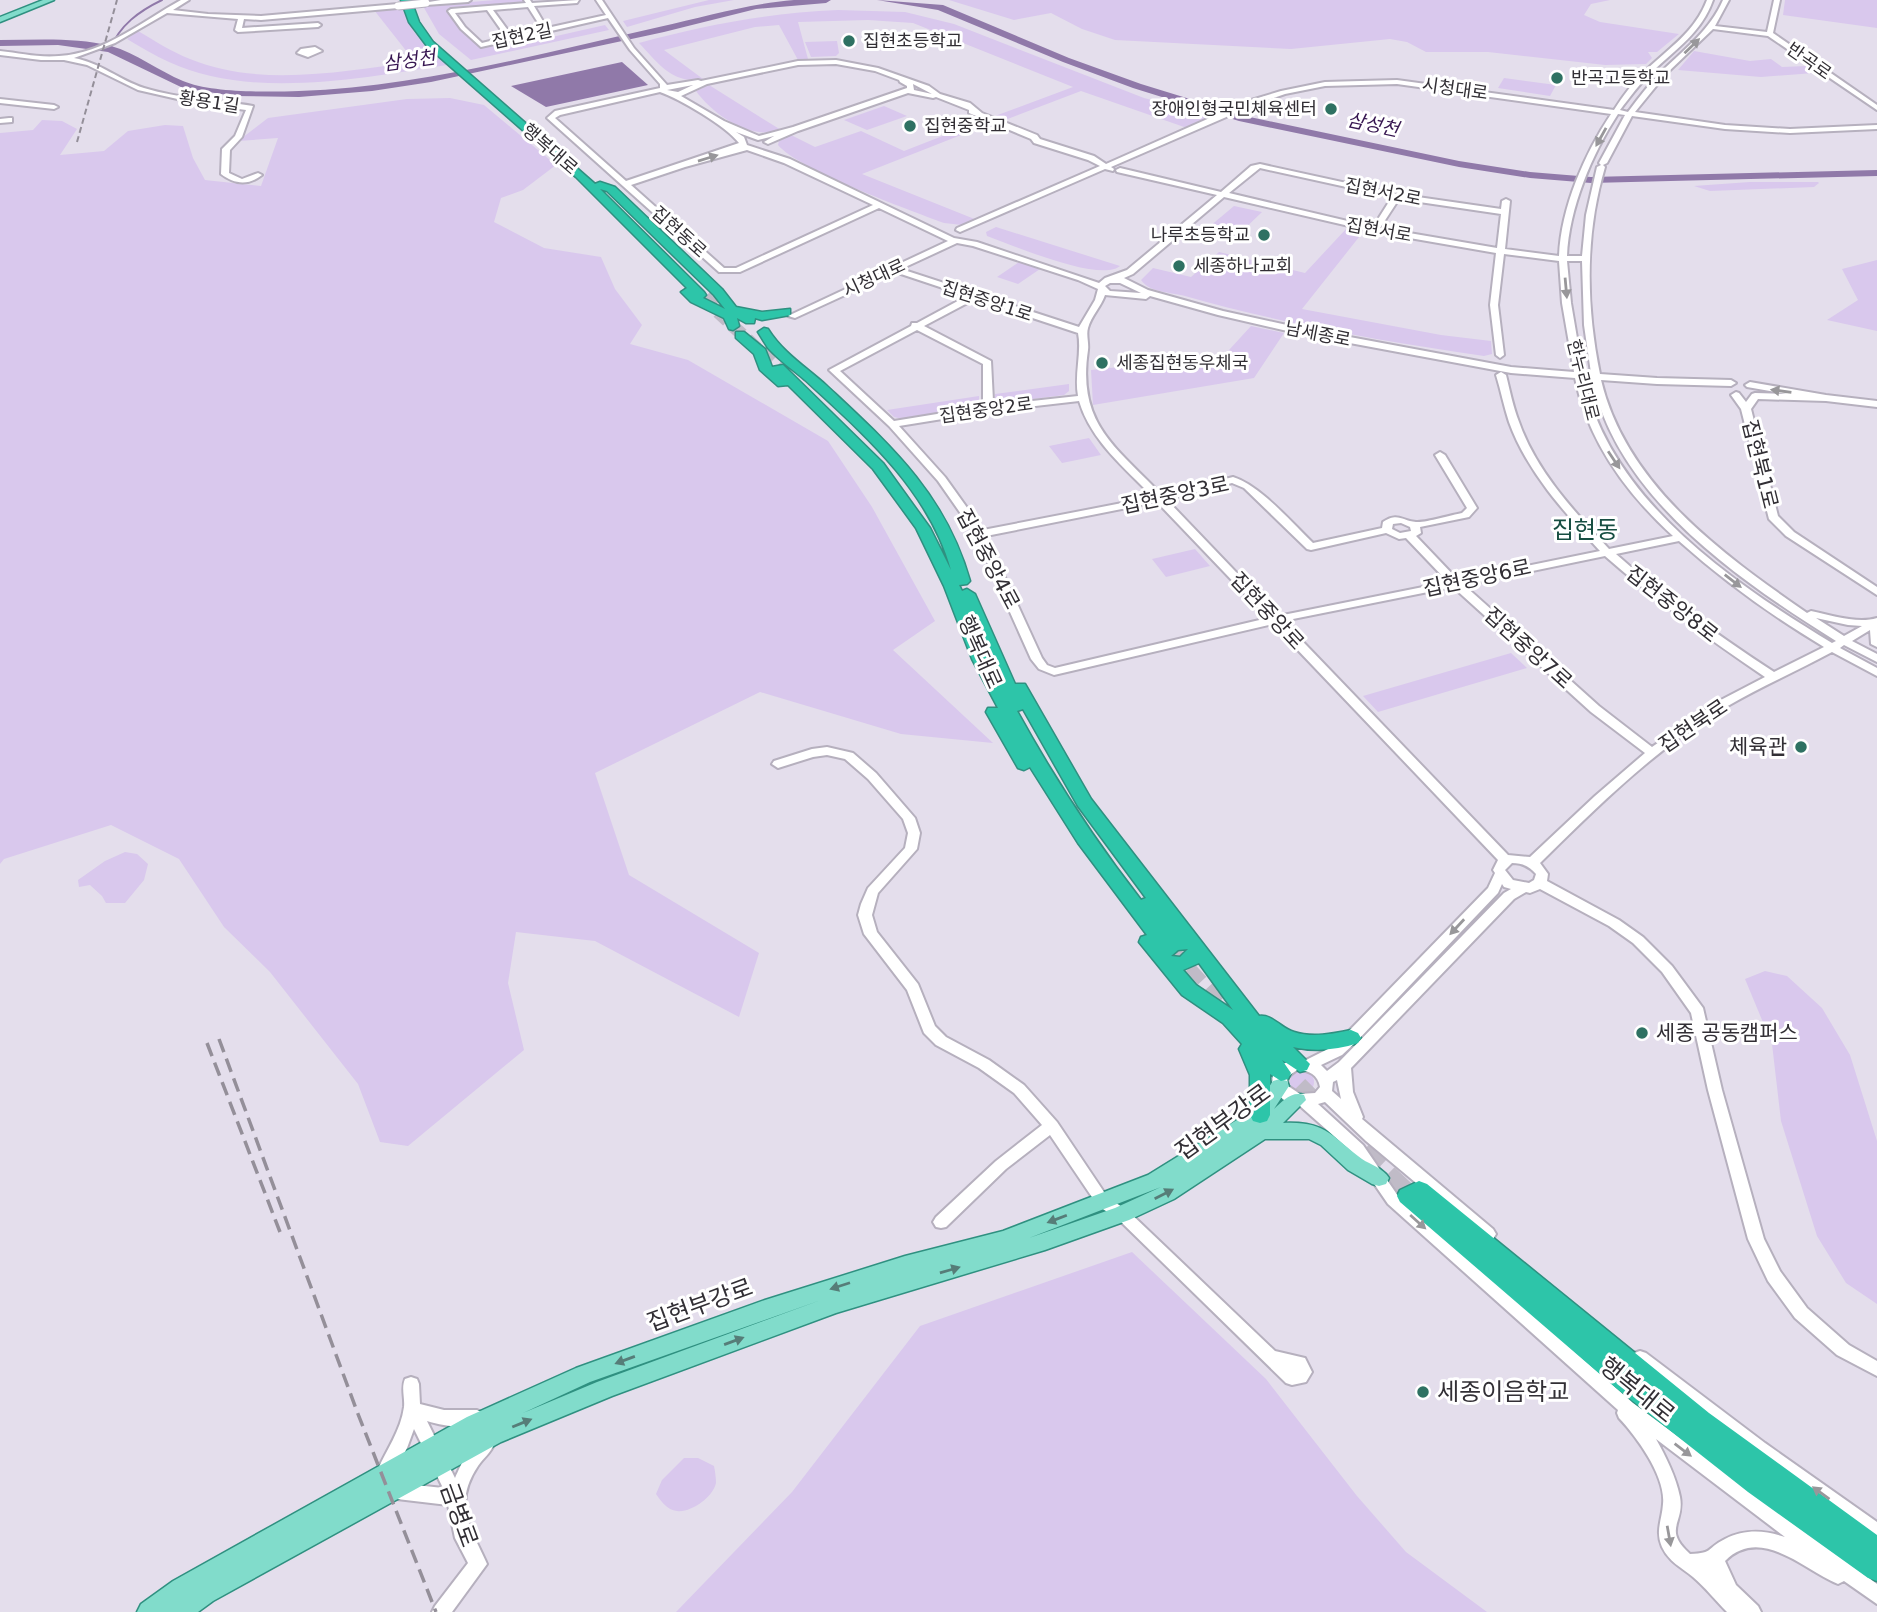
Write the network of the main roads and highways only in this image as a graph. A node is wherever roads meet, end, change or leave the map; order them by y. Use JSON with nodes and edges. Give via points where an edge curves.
{"nodes":[{"id":1,"x":50,"y":0,"type":"edge"},
{"id":2,"x":421,"y":2,"type":"edge"},
{"id":3,"x":402,"y":3,"type":"edge"},
{"id":4,"x":0,"y":20,"type":"edge"},
{"id":5,"x":480,"y":82,"type":"junction"},
{"id":6,"x":596,"y":187,"type":"junction"},
{"id":7,"x":706,"y":295,"type":"junction"},
{"id":8,"x":789,"y":314,"type":"junction"},
{"id":9,"x":759,"y":326,"type":"junction"},
{"id":10,"x":735,"y":331,"type":"junction"},
{"id":11,"x":780,"y":365,"type":"junction"},
{"id":12,"x":987,"y":657,"type":"junction"},
{"id":13,"x":1184,"y":952,"type":"junction"},
{"id":14,"x":1189,"y":990,"type":"junction"},
{"id":15,"x":1360,"y":1038,"type":"road end"},
{"id":16,"x":1304,"y":1065,"type":"road end"},
{"id":17,"x":1280,"y":1080,"type":"joint"},
{"id":18,"x":1301,"y":1101,"type":"road end"},
{"id":19,"x":1260,"y":1124,"type":"junction"},
{"id":20,"x":1379,"y":1178,"type":"road end"},
{"id":21,"x":492,"y":1426,"type":"junction"},
{"id":22,"x":388,"y":1482,"type":"junction"},
{"id":23,"x":1877,"y":1550,"type":"edge"},
{"id":24,"x":1877,"y":1569,"type":"edge"},
{"id":25,"x":149,"y":1612,"type":"edge"},
{"id":26,"x":178,"y":1612,"type":"edge"}],
"edges":[{"from":1,"to":4,"type":"main road"},
{"from":2,"to":5,"type":"highway","name":"행복대로","via":[[428,29]]},
{"from":3,"to":5,"type":"highway","name":"행복대로","via":[[430,44]]},
{"from":5,"to":6,"type":"highway","name":"행복대로"},
{"from":6,"to":7,"type":"highway","via":[[611,189]]},
{"from":6,"to":7,"type":"highway","via":[[594,199]]},
{"from":7,"to":8,"type":"highway","via":[[747,314]]},
{"from":7,"to":9,"type":"highway"},
{"from":7,"to":10,"type":"highway","via":[[701,306],[722,317]]},
{"from":8,"to":9,"type":"highway"},
{"from":8,"to":11,"type":"highway","via":[[774,336]]},
{"from":9,"to":10,"type":"highway","via":[[755,336]]},
{"from":9,"to":11,"type":"highway"},
{"from":10,"to":11,"type":"highway"},
{"from":11,"to":12,"type":"highway","name":"행복대로","via":[[878,466],[923,528],[957,584]]},
{"from":12,"to":13,"type":"highway","via":[[1021,691],[1084,802],[1151,892]]},
{"from":12,"to":13,"type":"highway","via":[[988,699],[1009,742],[1074,842]]},
{"from":13,"to":14,"type":"highway"},
{"from":13,"to":15,"type":"highway","via":[[1219,969],[1256,1015],[1282,1036],[1310,1044]]},
{"from":13,"to":16,"type":"highway","via":[[1259,1031]]},
{"from":14,"to":17,"type":"highway","via":[[1230,1018]]},
{"from":14,"to":19,"type":"highway","via":[[1258,1060]]},
{"from":17,"to":19,"type":"main road","name":"집현부강로"},
{"from":18,"to":19,"type":"main road","name":"집현부강로"},
{"from":19,"to":20,"type":"main road","via":[[1313,1133]]},
{"from":19,"to":21,"type":"main road","name":"집현부강로","one_way":true,"via":[[1155,1181],[1103,1202],[1005,1239],[905,1265],[583,1374]]},
{"from":21,"to":19,"type":"main road","name":"집현부강로","one_way":true,"via":[[835,1304],[1045,1242],[1122,1214],[1167,1193]]},
{"from":21,"to":22,"type":"main road","name":"집현부강로"},
{"from":22,"to":25,"type":"main road","name":"집현부강로","via":[[181,1589]]},
{"from":22,"to":26,"type":"main road","name":"집현부강로"},
{"from":23,"to":24,"type":"highway","name":"행복대로","via":[[1640,1376],[1414,1193],[1624,1381]]}]}
